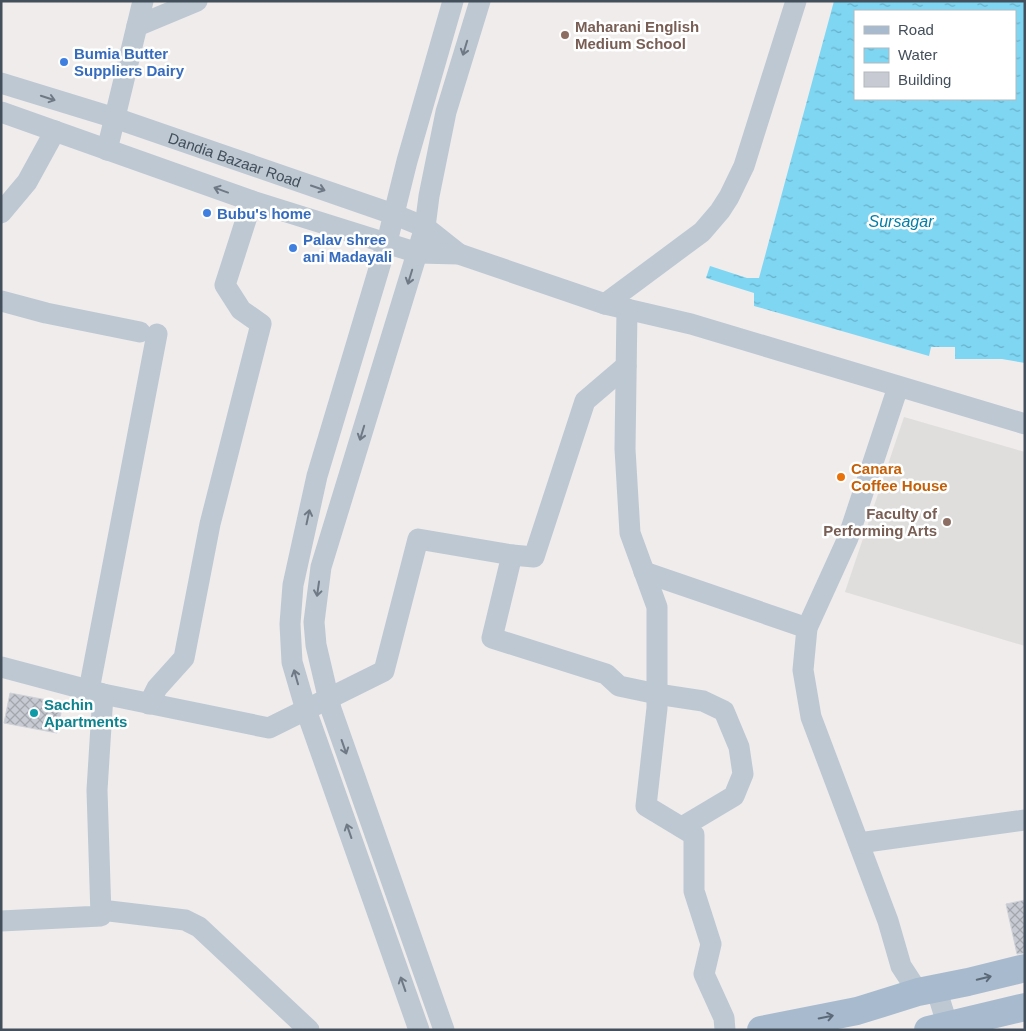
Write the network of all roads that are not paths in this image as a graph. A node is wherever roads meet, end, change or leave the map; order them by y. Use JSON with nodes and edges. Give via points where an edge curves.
{"nodes":[{"id":1,"x":143,"y":1,"type":"edge"},
{"id":2,"x":197,"y":1,"type":"edge"},
{"id":3,"x":453,"y":1,"type":"edge"},
{"id":4,"x":480,"y":1,"type":"edge"},
{"id":5,"x":796,"y":1,"type":"edge"},
{"id":6,"x":137,"y":26,"type":"junction"},
{"id":7,"x":1,"y":83,"type":"edge"},
{"id":8,"x":1,"y":112,"type":"edge"},
{"id":9,"x":115,"y":118,"type":"junction"},
{"id":10,"x":55,"y":132,"type":"junction"},
{"id":11,"x":107,"y":150,"type":"junction"},
{"id":12,"x":252,"y":201,"type":"junction"},
{"id":13,"x":1,"y":213,"type":"edge"},
{"id":14,"x":393,"y":214,"type":"junction"},
{"id":15,"x":425,"y":227,"type":"junction"},
{"id":16,"x":387,"y":242,"type":"junction"},
{"id":17,"x":418,"y":253,"type":"junction"},
{"id":18,"x":460,"y":254,"type":"junction"},
{"id":19,"x":1,"y":301,"type":"edge"},
{"id":20,"x":605,"y":304,"type":"junction"},
{"id":21,"x":627,"y":309,"type":"junction"},
{"id":22,"x":626,"y":366,"type":"junction"},
{"id":23,"x":898,"y":386,"type":"junction"},
{"id":24,"x":1025,"y":424,"type":"edge"},
{"id":25,"x":512,"y":555,"type":"junction"},
{"id":26,"x":644,"y":572,"type":"junction"},
{"id":27,"x":807,"y":628,"type":"junction"},
{"id":28,"x":1,"y":667,"type":"edge"},
{"id":29,"x":96,"y":692,"type":"junction"},
{"id":30,"x":657,"y":694,"type":"junction"},
{"id":31,"x":328,"y":700,"type":"junction"},
{"id":32,"x":149,"y":704,"type":"junction"},
{"id":33,"x":306,"y":710,"type":"junction"},
{"id":34,"x":1025,"y":820,"type":"edge"},
{"id":35,"x":682,"y":827,"type":"junction"},
{"id":36,"x":859,"y":843,"type":"junction"},
{"id":37,"x":101,"y":910,"type":"junction"},
{"id":38,"x":1,"y":921,"type":"edge"},
{"id":39,"x":1025,"y":968,"type":"edge"},
{"id":40,"x":927,"y":990,"type":"junction"},
{"id":41,"x":1025,"y":1008,"type":"edge"},
{"id":42,"x":942,"y":1028,"type":"edge"},
{"id":43,"x":765,"y":1029,"type":"edge"},
{"id":44,"x":309,"y":1030,"type":"edge"},
{"id":45,"x":419,"y":1030,"type":"edge"},
{"id":46,"x":444,"y":1030,"type":"edge"},
{"id":47,"x":725,"y":1030,"type":"edge"}],
"edges":[{"from":1,"to":6,"type":"street"},
{"from":2,"to":6,"type":"street"},
{"from":3,"to":14,"type":"street"},
{"from":4,"to":15,"type":"street","one_way":true,"via":[[446,112]]},
{"from":5,"to":20,"type":"street","via":[[744,166],[729,197],[702,232]]},
{"from":6,"to":9,"type":"street"},
{"from":7,"to":9,"type":"street","name":"Dandia Bazaar Road","one_way":true},
{"from":8,"to":10,"type":"street"},
{"from":9,"to":11,"type":"street"},
{"from":9,"to":14,"type":"street","name":"Dandia Bazaar Road","one_way":true},
{"from":10,"to":11,"type":"street"},
{"from":10,"to":13,"type":"street","via":[[27,182]]},
{"from":12,"to":11,"type":"street","one_way":true},
{"from":12,"to":16,"type":"street"},
{"from":12,"to":32,"type":"street","via":[[224,285],[241,310],[261,324],[210,524],[184,658],[157,688]]},
{"from":14,"to":15,"type":"street","name":"Dandia Bazaar Road"},
{"from":14,"to":16,"type":"street"},
{"from":15,"to":17,"type":"street"},
{"from":15,"to":18,"type":"street","name":"Dandia Bazaar Road"},
{"from":16,"to":17,"type":"street"},
{"from":33,"to":16,"type":"street","one_way":true,"via":[[292,662],[293,585],[317,476]]},
{"from":17,"to":18,"type":"street"},
{"from":17,"to":31,"type":"street","one_way":true,"via":[[321,567],[314,622]]},
{"from":18,"to":20,"type":"street"},
{"from":19,"to":29,"type":"street","via":[[149,333]]},
{"from":20,"to":21,"type":"street"},
{"from":21,"to":22,"type":"street"},
{"from":21,"to":23,"type":"street","via":[[691,324]]},
{"from":22,"to":25,"type":"street","via":[[585,401],[534,557]]},
{"from":22,"to":26,"type":"street","via":[[625,449],[630,533]]},
{"from":23,"to":24,"type":"street"},
{"from":23,"to":27,"type":"street","via":[[848,538]]},
{"from":25,"to":30,"type":"street","via":[[492,638],[606,674],[619,686]]},
{"from":25,"to":31,"type":"street","via":[[418,540],[384,671]]},
{"from":26,"to":27,"type":"street"},
{"from":26,"to":30,"type":"street","via":[[657,607]]},
{"from":27,"to":36,"type":"street","via":[[803,670],[811,717]]},
{"from":28,"to":29,"type":"street"},
{"from":29,"to":32,"type":"street"},
{"from":29,"to":37,"type":"street"},
{"from":30,"to":35,"type":"street","via":[[646,806]]},
{"from":30,"to":35,"type":"street","via":[[703,701],[724,711],[738,746],[743,774],[734,796]]},
{"from":31,"to":33,"type":"street"},
{"from":31,"to":46,"type":"street","one_way":true},
{"from":32,"to":33,"type":"street","via":[[269,728]]},
{"from":45,"to":33,"type":"street","one_way":true},
{"from":34,"to":36,"type":"street"},
{"from":35,"to":47,"type":"street","via":[[694,835],[694,891],[710,944],[704,974],[724,1018]]},
{"from":36,"to":40,"type":"street","via":[[901,966]]},
{"from":37,"to":38,"type":"street","via":[[101,916]]},
{"from":37,"to":44,"type":"street","via":[[185,920],[200,927]]},
{"from":40,"to":39,"type":"main road","one_way":true},
{"from":40,"to":42,"type":"street"},
{"from":43,"to":40,"type":"main road","one_way":true,"via":[[857,1011]]},
{"from":41,"to":42,"type":"main road"}]}
